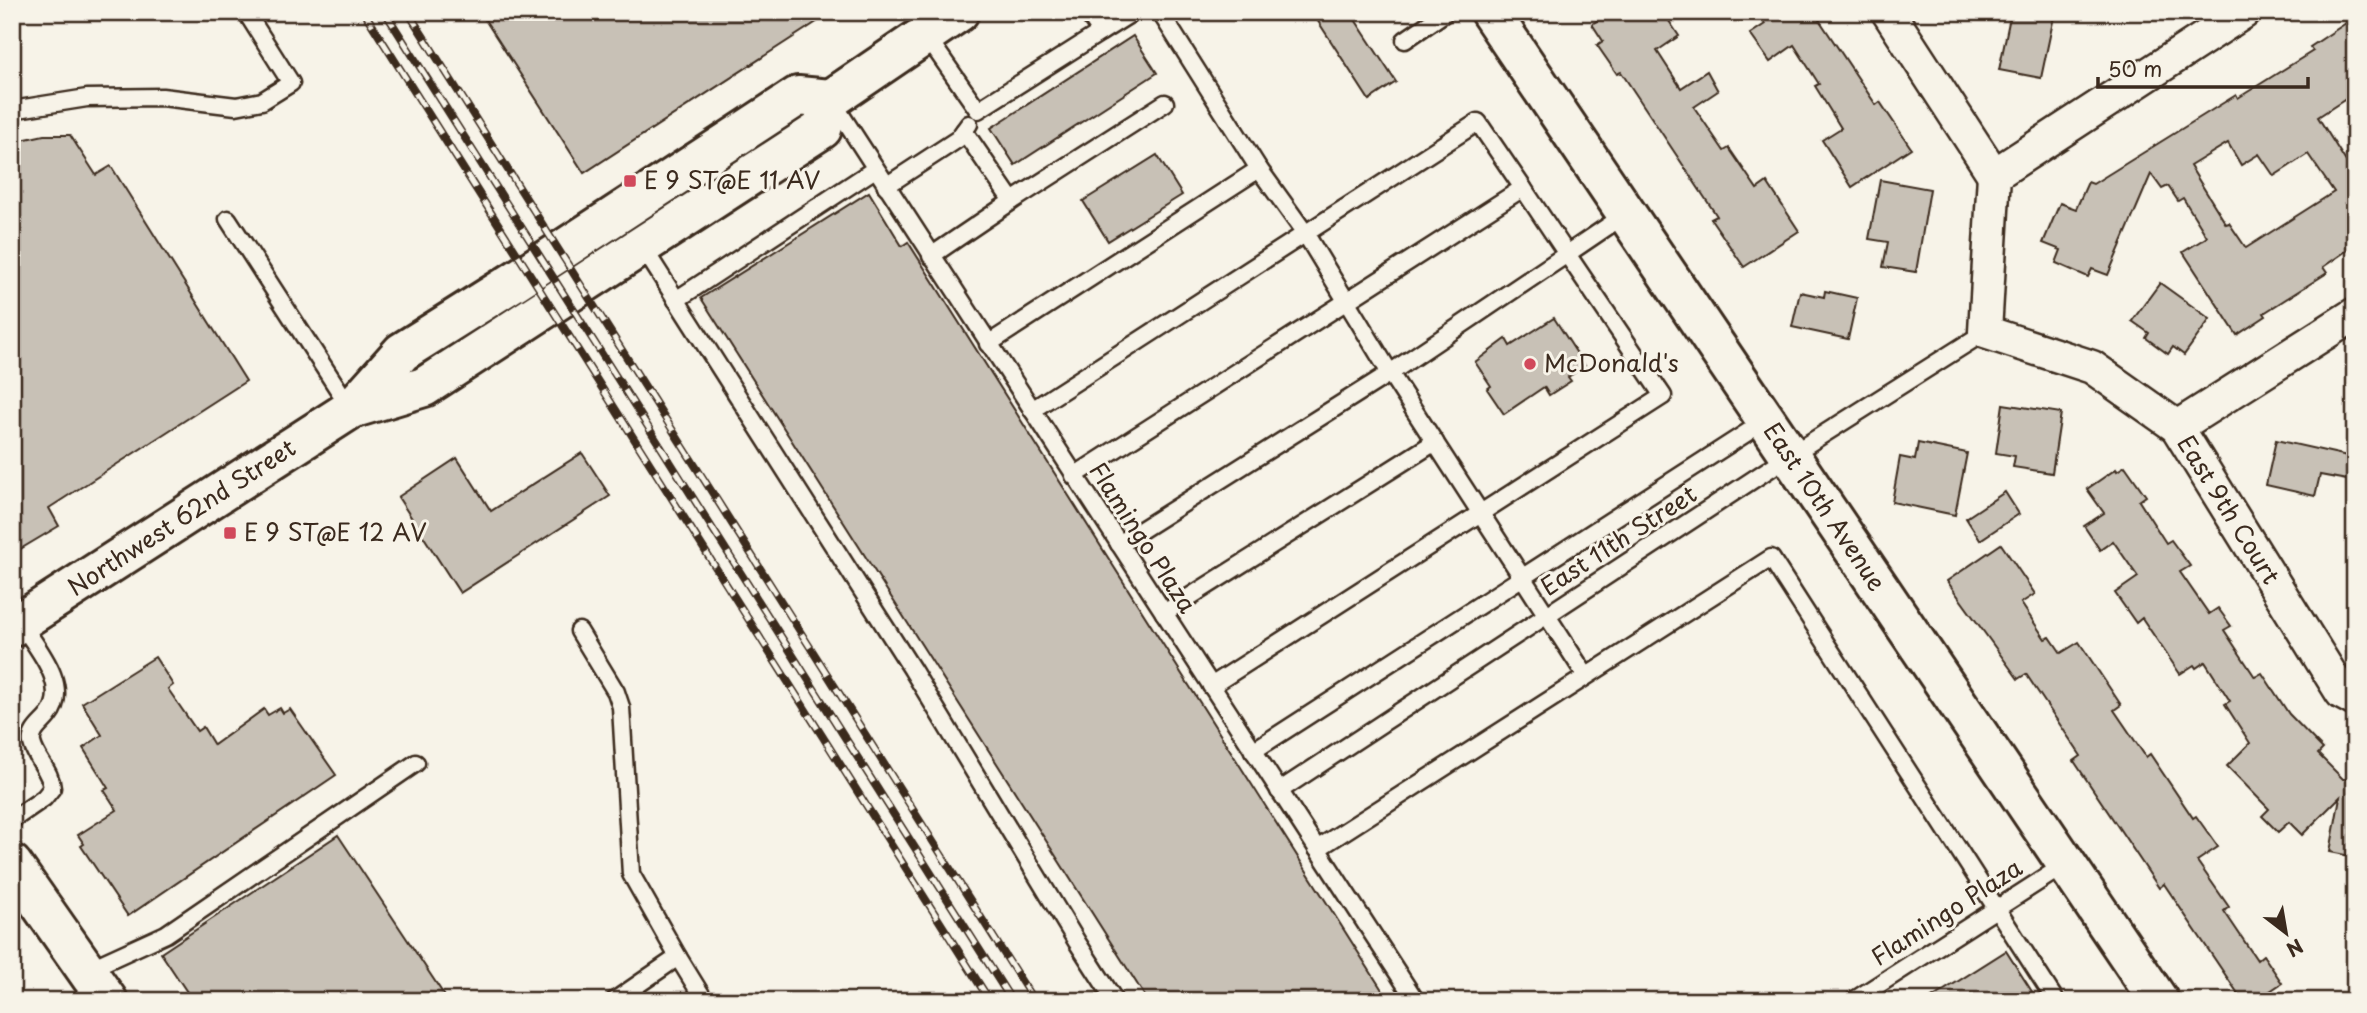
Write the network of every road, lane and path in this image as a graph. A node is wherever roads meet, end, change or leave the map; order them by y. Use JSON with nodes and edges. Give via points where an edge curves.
{"nodes":[{"id":1,"x":246,"y":12,"type":"edge"},
{"id":2,"x":959,"y":12,"type":"edge"},
{"id":3,"x":1087,"y":12,"type":"edge"},
{"id":4,"x":1133,"y":12,"type":"edge"},
{"id":5,"x":1160,"y":12,"type":"edge"},
{"id":6,"x":1446,"y":12,"type":"edge"},
{"id":7,"x":1490,"y":12,"type":"edge"},
{"id":8,"x":1888,"y":12,"type":"edge"},
{"id":9,"x":2244,"y":12,"type":"edge"},
{"id":10,"x":1101,"y":32,"type":"junction"},
{"id":11,"x":925,"y":34,"type":"junction"},
{"id":12,"x":1405,"y":40,"type":"dead end"},
{"id":13,"x":831,"y":99,"type":"junction"},
{"id":14,"x":1165,"y":103,"type":"dead end"},
{"id":15,"x":12,"y":110,"type":"edge"},
{"id":16,"x":978,"y":110,"type":"junction"},
{"id":17,"x":964,"y":131,"type":"junction"},
{"id":18,"x":874,"y":169,"type":"junction"},
{"id":19,"x":1259,"y":169,"type":"junction"},
{"id":20,"x":1993,"y":175,"type":"junction"},
{"id":21,"x":886,"y":186,"type":"junction"},
{"id":22,"x":1523,"y":188,"type":"junction"},
{"id":23,"x":1012,"y":201,"type":"junction"},
{"id":24,"x":1626,"y":214,"type":"junction"},
{"id":25,"x":228,"y":219,"type":"dead end"},
{"id":26,"x":1304,"y":233,"type":"junction"},
{"id":27,"x":642,"y":246,"type":"junction"},
{"id":28,"x":1567,"y":254,"type":"junction"},
{"id":29,"x":931,"y":256,"type":"junction"},
{"id":30,"x":676,"y":300,"type":"junction"},
{"id":31,"x":1348,"y":302,"type":"junction"},
{"id":32,"x":2355,"y":314,"type":"edge"},
{"id":33,"x":1985,"y":332,"type":"junction"},
{"id":34,"x":989,"y":344,"type":"junction"},
{"id":35,"x":1390,"y":373,"type":"junction"},
{"id":36,"x":351,"y":409,"type":"junction"},
{"id":37,"x":1032,"y":410,"type":"junction"},
{"id":38,"x":1765,"y":421,"type":"junction"},
{"id":39,"x":2177,"y":427,"type":"junction"},
{"id":40,"x":1435,"y":442,"type":"junction"},
{"id":41,"x":1789,"y":456,"type":"junction"},
{"id":42,"x":1074,"y":475,"type":"junction"},
{"id":43,"x":1481,"y":513,"type":"junction"},
{"id":44,"x":1119,"y":544,"type":"junction"},
{"id":45,"x":1522,"y":578,"type":"junction"},
{"id":46,"x":1164,"y":613,"type":"junction"},
{"id":47,"x":1548,"y":615,"type":"junction"},
{"id":48,"x":16,"y":625,"type":"edge"},
{"id":49,"x":579,"y":631,"type":"dead end"},
{"id":50,"x":1586,"y":676,"type":"junction"},
{"id":51,"x":1211,"y":686,"type":"junction"},
{"id":52,"x":2355,"y":700,"type":"edge"},
{"id":53,"x":1253,"y":751,"type":"junction"},
{"id":54,"x":416,"y":763,"type":"dead end"},
{"id":55,"x":1279,"y":791,"type":"junction"},
{"id":56,"x":12,"y":820,"type":"edge"},
{"id":57,"x":1317,"y":849,"type":"junction"},
{"id":58,"x":12,"y":864,"type":"edge"},
{"id":59,"x":2066,"y":864,"type":"junction"},
{"id":60,"x":1998,"y":908,"type":"junction"},
{"id":61,"x":678,"y":957,"type":"junction"},
{"id":62,"x":87,"y":970,"type":"junction"},
{"id":63,"x":108,"y":1001,"type":"edge"},
{"id":64,"x":614,"y":1001,"type":"edge"},
{"id":65,"x":705,"y":1001,"type":"edge"},
{"id":66,"x":1115,"y":1001,"type":"edge"},
{"id":67,"x":1416,"y":1001,"type":"edge"},
{"id":68,"x":1853,"y":1001,"type":"edge"},
{"id":69,"x":2056,"y":1001,"type":"edge"},
{"id":70,"x":2159,"y":1001,"type":"edge"}],
"edges":[{"from":1,"to":15,"type":"lane","via":[[291,83],[262,101],[236,106],[162,97],[87,98]]},
{"from":2,"to":11,"type":"main road"},
{"from":3,"to":10,"type":"lane"},
{"from":4,"to":10,"type":"lane"},
{"from":5,"to":19,"type":"lane"},
{"from":6,"to":12,"type":"lane"},
{"from":7,"to":24,"type":"main road","name":"East 10th Avenue"},
{"from":8,"to":20,"type":"street"},
{"from":9,"to":20,"type":"street"},
{"from":10,"to":16,"type":"lane"},
{"from":11,"to":13,"type":"main road"},
{"from":11,"to":16,"type":"lane"},
{"from":13,"to":18,"type":"lane","name":"Flamingo Plaza"},
{"from":13,"to":27,"type":"main road","name":"Northwest 62nd Street","via":[[822,129]]},
{"from":13,"to":36,"type":"main road","name":"Northwest 62nd Street","via":[[799,96],[402,352]]},
{"from":14,"to":23,"type":"lane"},
{"from":16,"to":17,"type":"lane"},
{"from":17,"to":21,"type":"lane"},
{"from":17,"to":23,"type":"lane"},
{"from":18,"to":21,"type":"lane","name":"Flamingo Plaza"},
{"from":18,"to":30,"type":"lane"},
{"from":19,"to":26,"type":"lane"},
{"from":19,"to":34,"type":"lane"},
{"from":20,"to":33,"type":"street"},
{"from":21,"to":29,"type":"lane","name":"Flamingo Plaza"},
{"from":22,"to":26,"type":"lane","via":[[1478,122]]},
{"from":22,"to":28,"type":"lane"},
{"from":22,"to":31,"type":"lane"},
{"from":23,"to":29,"type":"lane"},
{"from":24,"to":28,"type":"lane"},
{"from":24,"to":38,"type":"main road","name":"East 10th Avenue"},
{"from":25,"to":36,"type":"lane"},
{"from":26,"to":31,"type":"lane"},
{"from":26,"to":37,"type":"lane"},
{"from":27,"to":30,"type":"lane"},
{"from":27,"to":36,"type":"main road","name":"Northwest 62nd Street","via":[[424,387]]},
{"from":28,"to":35,"type":"lane"},
{"from":28,"to":43,"type":"lane","via":[[1663,396]]},
{"from":29,"to":34,"type":"lane","name":"Flamingo Plaza"},
{"from":30,"to":66,"type":"lane","via":[[912,668]]},
{"from":31,"to":35,"type":"lane"},
{"from":31,"to":42,"type":"lane"},
{"from":32,"to":39,"type":"street"},
{"from":33,"to":39,"type":"street","name":"East 9th Court","via":[[2092,367]]},
{"from":33,"to":41,"type":"lane","name":"East 11th Street"},
{"from":34,"to":37,"type":"lane","name":"Flamingo Plaza"},
{"from":35,"to":40,"type":"lane"},
{"from":35,"to":44,"type":"lane"},
{"from":36,"to":48,"type":"main road","name":"Northwest 62nd Street"},
{"from":37,"to":42,"type":"lane","name":"Flamingo Plaza"},
{"from":38,"to":41,"type":"main road","name":"East 10th Avenue"},
{"from":38,"to":45,"type":"lane"},
{"from":39,"to":52,"type":"street","name":"East 9th Court","via":[[2342,693]]},
{"from":40,"to":43,"type":"lane"},
{"from":40,"to":46,"type":"lane"},
{"from":41,"to":47,"type":"lane","name":"East 11th Street"},
{"from":41,"to":59,"type":"main road","name":"East 10th Avenue"},
{"from":42,"to":44,"type":"lane","name":"Flamingo Plaza"},
{"from":43,"to":45,"type":"lane"},
{"from":43,"to":51,"type":"lane"},
{"from":44,"to":46,"type":"lane","name":"Flamingo Plaza"},
{"from":45,"to":47,"type":"lane"},
{"from":45,"to":53,"type":"lane"},
{"from":46,"to":51,"type":"lane","name":"Flamingo Plaza"},
{"from":47,"to":50,"type":"lane"},
{"from":47,"to":55,"type":"lane","name":"East 11th Street"},
{"from":48,"to":56,"type":"lane","via":[[47,665],[55,681],[56,704],[33,733],[32,743],[52,788]]},
{"from":49,"to":61,"type":"lane","via":[[621,707],[631,874]]},
{"from":50,"to":57,"type":"lane"},
{"from":50,"to":60,"type":"lane","via":[[1771,558]]},
{"from":51,"to":53,"type":"lane","name":"Flamingo Plaza"},
{"from":53,"to":55,"type":"lane","name":"Flamingo Plaza"},
{"from":54,"to":62,"type":"lane","via":[[166,934]]},
{"from":55,"to":57,"type":"lane","name":"Flamingo Plaza"},
{"from":57,"to":67,"type":"lane","name":"Flamingo Plaza"},
{"from":58,"to":62,"type":"main road"},
{"from":59,"to":60,"type":"lane","name":"Flamingo Plaza"},
{"from":59,"to":70,"type":"main road","name":"East 10th Avenue"},
{"from":60,"to":68,"type":"lane","name":"Flamingo Plaza"},
{"from":60,"to":69,"type":"lane"},
{"from":61,"to":64,"type":"lane"},
{"from":61,"to":65,"type":"lane"},
{"from":62,"to":63,"type":"main road"}]}
